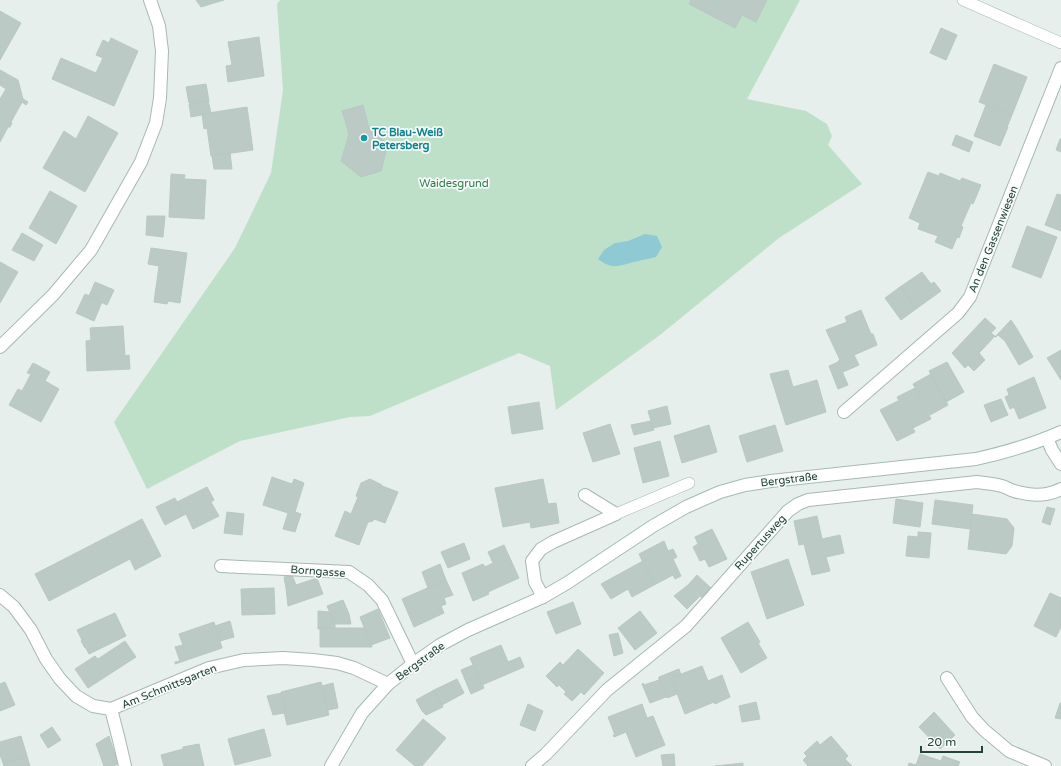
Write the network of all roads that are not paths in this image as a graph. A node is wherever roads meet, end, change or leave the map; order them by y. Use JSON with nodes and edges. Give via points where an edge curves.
{"nodes":[{"id":1,"x":150,"y":0,"type":"edge"},
{"id":2,"x":963,"y":0,"type":"edge"},
{"id":3,"x":1061,"y":43,"type":"edge"},
{"id":4,"x":1061,"y":68,"type":"edge"},
{"id":5,"x":0,"y":347,"type":"edge"},
{"id":6,"x":844,"y":412,"type":"dead end"},
{"id":7,"x":1061,"y":432,"type":"edge"},
{"id":8,"x":1047,"y":438,"type":"junction"},
{"id":9,"x":1061,"y":464,"type":"edge"},
{"id":10,"x":689,"y":483,"type":"dead end"},
{"id":11,"x":1061,"y":489,"type":"edge"},
{"id":12,"x":586,"y":495,"type":"dead end"},
{"id":13,"x":616,"y":514,"type":"junction"},
{"id":14,"x":221,"y":566,"type":"dead end"},
{"id":15,"x":0,"y":595,"type":"edge"},
{"id":16,"x":543,"y":597,"type":"junction"},
{"id":17,"x":413,"y":664,"type":"junction"},
{"id":18,"x":947,"y":678,"type":"dead end"},
{"id":19,"x":388,"y":684,"type":"junction"},
{"id":20,"x":111,"y":709,"type":"junction"},
{"id":21,"x":125,"y":766,"type":"edge"},
{"id":22,"x":331,"y":766,"type":"edge"},
{"id":23,"x":532,"y":766,"type":"edge"},
{"id":24,"x":1045,"y":766,"type":"edge"}],
"edges":[{"from":1,"to":5,"type":"street","via":[[159,26],[162,51],[160,98],[156,123],[141,162],[91,250],[53,295]]},
{"from":2,"to":3,"type":"lane"},
{"from":4,"to":6,"type":"street","name":"An den Gassenwiesen","via":[[970,297],[958,313]]},
{"from":7,"to":8,"type":"street","name":"Bergstraße"},
{"from":8,"to":9,"type":"street"},
{"from":8,"to":16,"type":"street","name":"Bergstraße","via":[[1008,452],[976,459],[771,481],[720,492],[686,507],[653,526],[567,584]]},
{"from":10,"to":13,"type":"lane"},
{"from":11,"to":23,"type":"street","name":"Rupertusweg","via":[[1045,495],[1033,495],[977,482],[808,500],[798,504],[788,511],[686,626],[607,690]]},
{"from":12,"to":13,"type":"street"},
{"from":13,"to":16,"type":"street","via":[[541,549],[532,562],[536,582]]},
{"from":14,"to":17,"type":"street","name":"Borngasse","via":[[349,572],[368,584],[382,600]]},
{"from":15,"to":20,"type":"street","name":"Am Schmittsgarten","via":[[31,630],[46,659],[76,696],[93,706]]},
{"from":16,"to":17,"type":"street","name":"Bergstraße","via":[[468,630]]},
{"from":17,"to":19,"type":"street","name":"Bergstraße"},
{"from":18,"to":24,"type":"street","via":[[972,717],[984,730],[1009,751]]},
{"from":19,"to":20,"type":"street","name":"Am Schmittsgarten","via":[[337,663],[284,658],[244,660],[209,668]]},
{"from":19,"to":22,"type":"street","name":"Bergstraße","via":[[362,713]]},
{"from":20,"to":21,"type":"street"}]}
